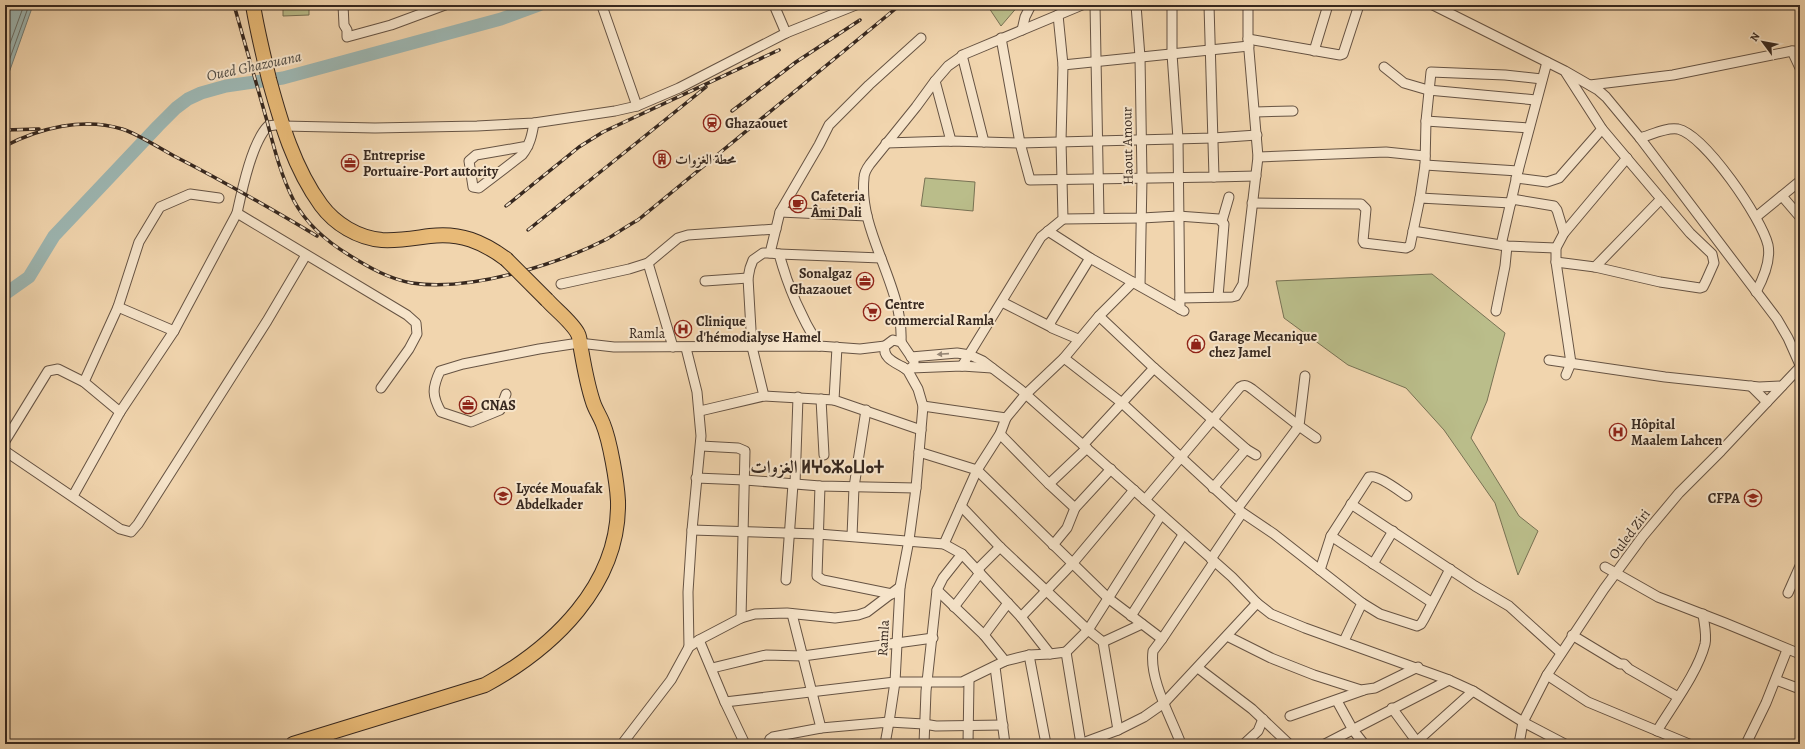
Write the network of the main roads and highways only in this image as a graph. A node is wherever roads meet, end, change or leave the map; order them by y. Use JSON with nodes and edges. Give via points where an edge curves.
{"nodes":[{"id":1,"x":253,"y":5,"type":"edge"},
{"id":2,"x":292,"y":744,"type":"edge"}],
"edges":[{"from":1,"to":2,"type":"main road","bridge":true,"via":[[274,98],[290,148],[321,205],[344,227],[357,234],[380,240],[404,240],[431,235],[463,236],[486,246],[506,259],[578,334],[593,403],[607,437],[618,500],[616,530],[597,583],[577,613],[544,646],[511,671],[462,694]]}]}
